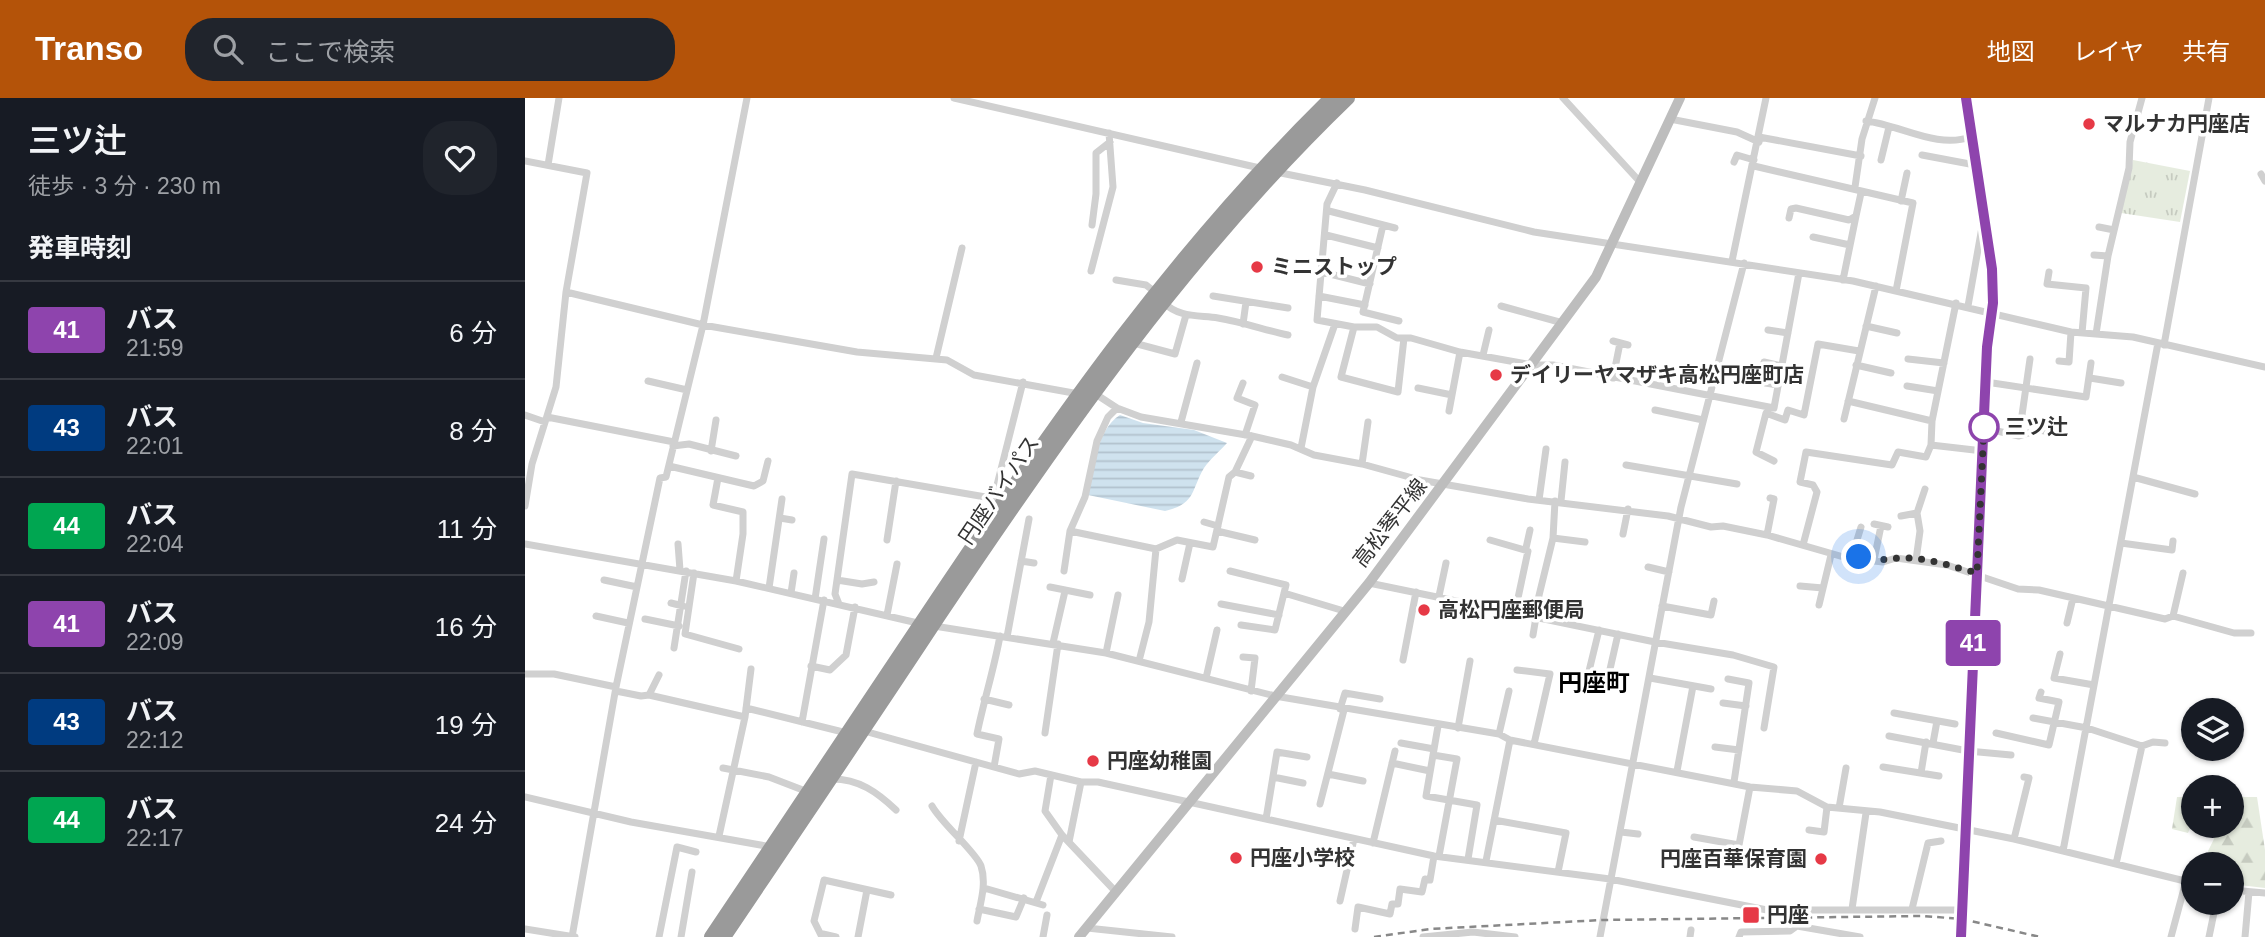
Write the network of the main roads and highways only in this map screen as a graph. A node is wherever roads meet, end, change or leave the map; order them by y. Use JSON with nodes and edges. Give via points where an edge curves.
{"nodes":[{"id":1,"x":1331,"y":98,"type":"edge"},
{"id":2,"x":1347,"y":98,"type":"edge"},
{"id":3,"x":1679,"y":98,"type":"edge"},
{"id":4,"x":1966,"y":98,"type":"edge"},
{"id":5,"x":1268,"y":170,"type":"junction"},
{"id":6,"x":1158,"y":297,"type":"junction"},
{"id":7,"x":1008,"y":504,"type":"junction"},
{"id":8,"x":927,"y":625,"type":"junction"},
{"id":9,"x":711,"y":937,"type":"edge"},
{"id":10,"x":724,"y":937,"type":"edge"},
{"id":11,"x":1079,"y":937,"type":"edge"},
{"id":12,"x":1962,"y":937,"type":"edge"}],
"edges":[{"from":1,"to":5,"type":"highway","name":"円座バイパス"},
{"from":2,"to":5,"type":"highway","name":"円座バイパス"},
{"from":3,"to":11,"type":"main road","name":"高松琴平線","via":[[1596,277],[1369,583]]},
{"from":4,"to":12,"type":"main road","via":[[1992,269]]},
{"from":5,"to":6,"type":"highway","name":"円座バイパス"},
{"from":6,"to":7,"type":"highway","name":"円座バイパス","via":[[1130,342]]},
{"from":6,"to":7,"type":"highway","name":"円座バイパス","via":[[1076,394]]},
{"from":7,"to":8,"type":"highway","name":"円座バイパス"},
{"from":8,"to":9,"type":"highway","name":"円座バイパス","via":[[847,733]]},
{"from":8,"to":10,"type":"highway","name":"円座バイパス","via":[[864,730]]}]}
